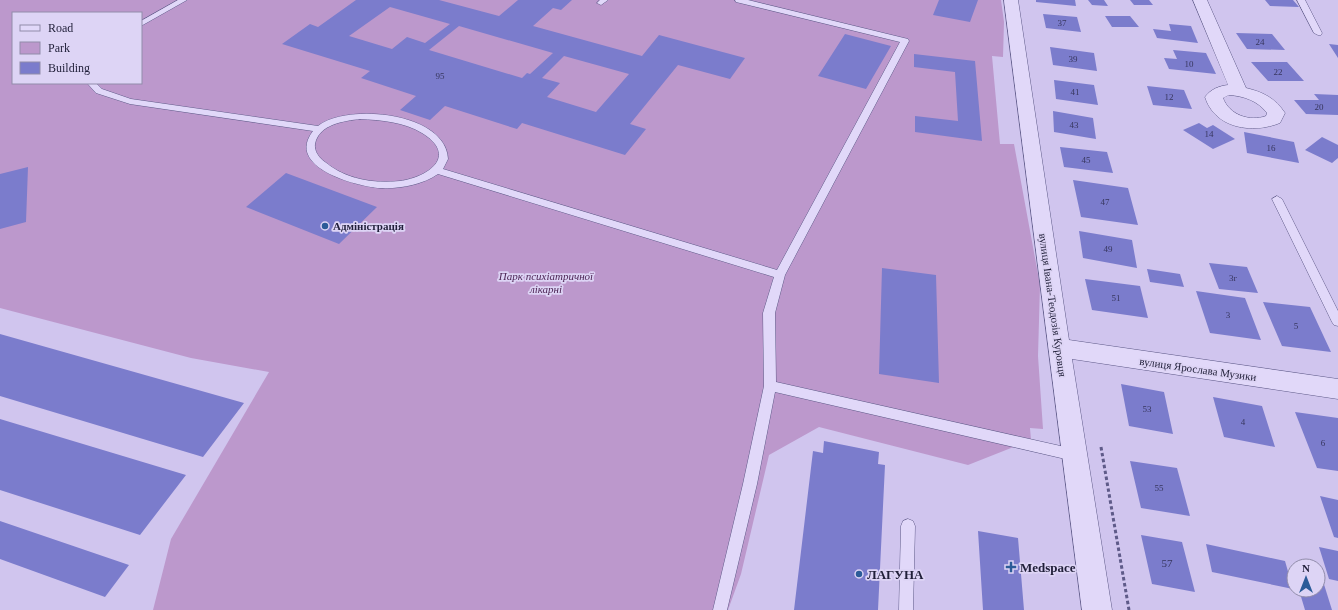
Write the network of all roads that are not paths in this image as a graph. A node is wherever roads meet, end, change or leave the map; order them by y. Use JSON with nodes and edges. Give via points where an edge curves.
{"nodes":[{"id":1,"x":183,"y":0,"type":"edge"},
{"id":2,"x":739,"y":0,"type":"edge"},
{"id":3,"x":1011,"y":0,"type":"edge"},
{"id":4,"x":1200,"y":0,"type":"edge"},
{"id":5,"x":1301,"y":0,"type":"edge"},
{"id":6,"x":142,"y":23,"type":"edge"},
{"id":7,"x":1318,"y":33,"type":"dead end"},
{"id":8,"x":92,"y":84,"type":"edge"},
{"id":9,"x":1239,"y":91,"type":"dead end"},
{"id":10,"x":319,"y":129,"type":"junction"},
{"id":11,"x":437,"y":170,"type":"junction"},
{"id":12,"x":1277,"y":199,"type":"dead end"},
{"id":13,"x":780,"y":275,"type":"junction"},
{"id":14,"x":1338,"y":322,"type":"edge"},
{"id":15,"x":1059,"y":348,"type":"junction"},
{"id":16,"x":770,"y":386,"type":"junction"},
{"id":17,"x":1338,"y":389,"type":"edge"},
{"id":18,"x":1074,"y":455,"type":"junction"},
{"id":19,"x":908,"y":526,"type":"dead end"},
{"id":20,"x":720,"y":610,"type":"edge"},
{"id":21,"x":906,"y":610,"type":"edge"},
{"id":22,"x":1097,"y":610,"type":"edge"}],
"edges":[{"from":1,"to":6,"type":"lane"},
{"from":2,"to":13,"type":"lane","via":[[905,41]]},
{"from":3,"to":15,"type":"street","name":"вулиця Івана-Теодозія Куровця"},
{"from":4,"to":9,"type":"street"},
{"from":5,"to":7,"type":"lane"},
{"from":8,"to":10,"type":"lane","via":[[99,91],[130,101]]},
{"from":10,"to":11,"type":"lane","via":[[331,122],[360,116],[406,123],[438,142],[443,160]]},
{"from":10,"to":11,"type":"lane","via":[[312,138],[310,147],[314,156],[321,164],[345,177],[394,185],[425,178]]},
{"from":11,"to":13,"type":"lane"},
{"from":12,"to":14,"type":"lane"},
{"from":13,"to":16,"type":"lane","via":[[769,313]]},
{"from":15,"to":17,"type":"street","name":"вулиця Ярослава Музики"},
{"from":15,"to":18,"type":"street","name":"вулиця Івана-Теодозія Куровця"},
{"from":16,"to":18,"type":"lane"},
{"from":16,"to":20,"type":"lane"},
{"from":18,"to":22,"type":"street","name":"вулиця Івана-Теодозія Куровця"},
{"from":19,"to":21,"type":"lane"}]}
